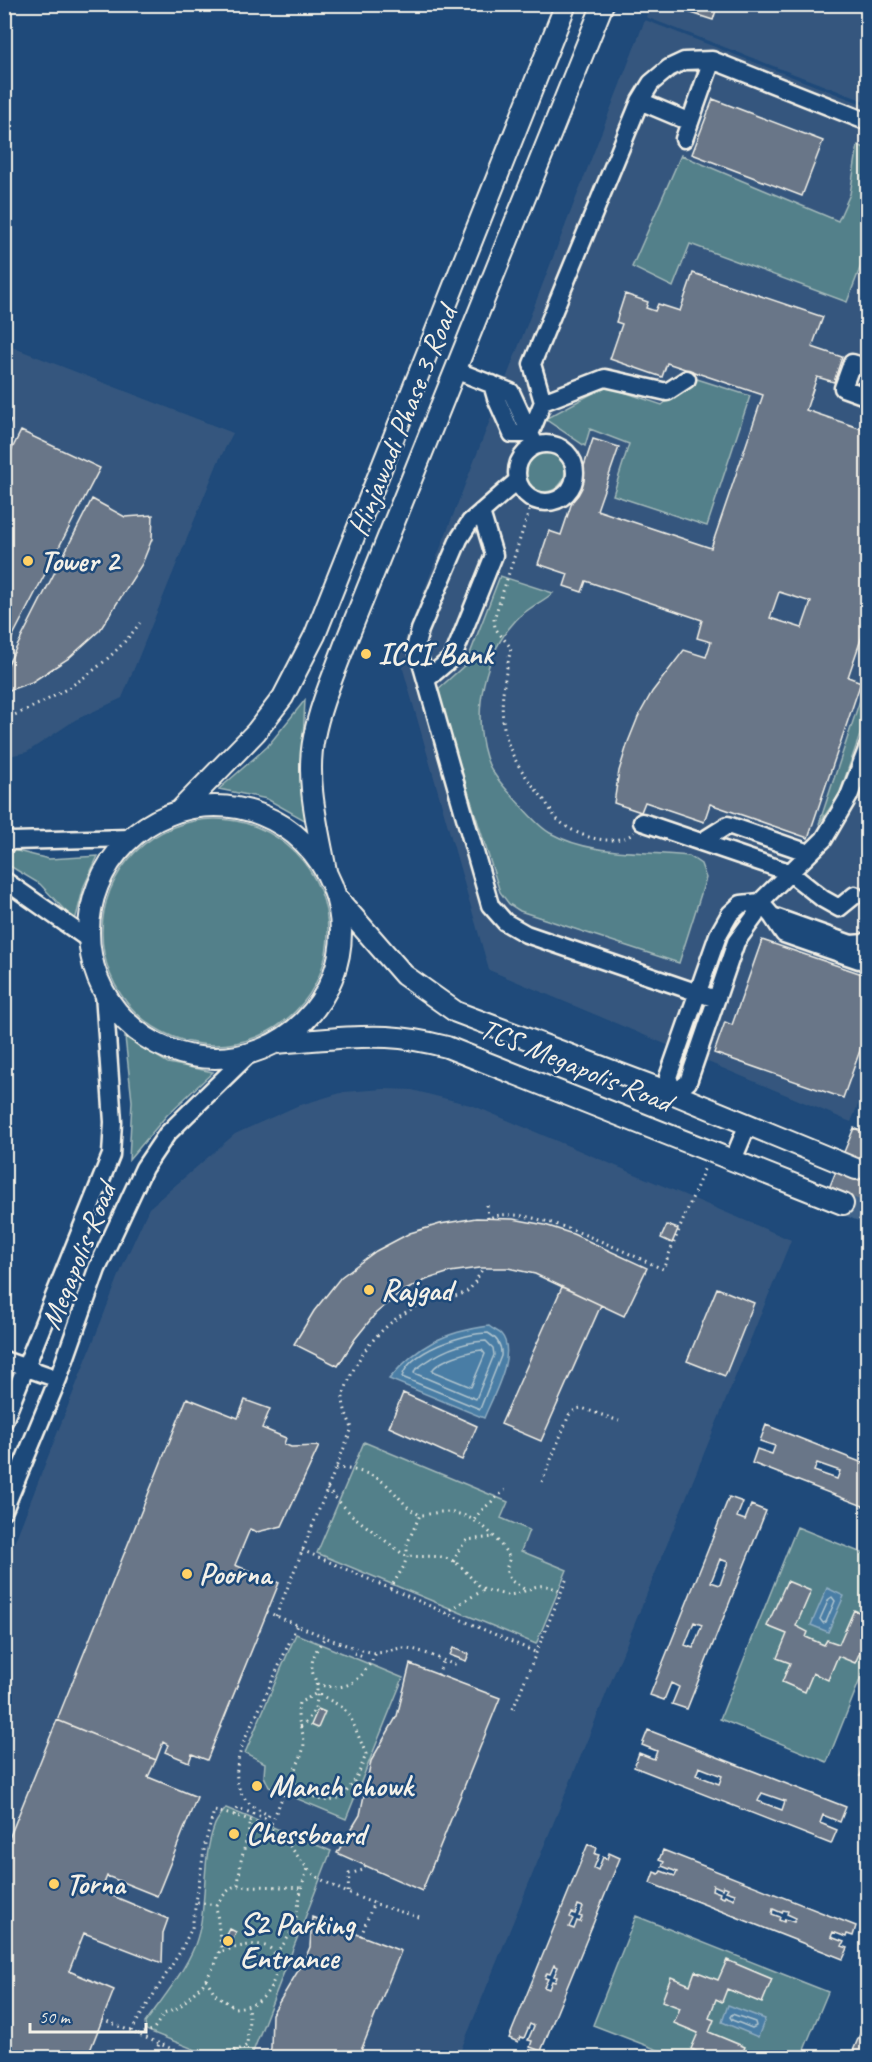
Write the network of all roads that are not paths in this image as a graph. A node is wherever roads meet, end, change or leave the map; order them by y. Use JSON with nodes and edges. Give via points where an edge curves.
{"nodes":[{"id":1,"x":566,"y":4,"type":"edge"},
{"id":2,"x":603,"y":4,"type":"edge"},
{"id":3,"x":712,"y":60,"type":"junction"},
{"id":4,"x":640,"y":101,"type":"junction"},
{"id":5,"x":690,"y":122,"type":"junction"},
{"id":6,"x":867,"y":122,"type":"edge"},
{"id":7,"x":684,"y":139,"type":"dead end"},
{"id":8,"x":867,"y":368,"type":"edge"},
{"id":9,"x":455,"y":370,"type":"junction"},
{"id":10,"x":687,"y":379,"type":"dead end"},
{"id":11,"x":867,"y":396,"type":"edge"},
{"id":12,"x":543,"y":402,"type":"junction"},
{"id":13,"x":533,"y":440,"type":"junction"},
{"id":14,"x":518,"y":480,"type":"junction"},
{"id":15,"x":482,"y":512,"type":"junction"},
{"id":16,"x":426,"y":680,"type":"junction"},
{"id":17,"x":867,"y":747,"type":"edge"},
{"id":18,"x":180,"y":810,"type":"junction"},
{"id":19,"x":642,"y":822,"type":"road end"},
{"id":20,"x":4,"y":838,"type":"edge"},
{"id":21,"x":131,"y":838,"type":"junction"},
{"id":22,"x":701,"y":842,"type":"junction"},
{"id":23,"x":809,"y":853,"type":"junction"},
{"id":24,"x":326,"y":871,"type":"junction"},
{"id":25,"x":789,"y":872,"type":"junction"},
{"id":26,"x":4,"y":880,"type":"edge"},
{"id":27,"x":855,"y":895,"type":"dead end"},
{"id":28,"x":336,"y":897,"type":"junction"},
{"id":29,"x":760,"y":902,"type":"junction"},
{"id":30,"x":772,"y":916,"type":"junction"},
{"id":31,"x":88,"y":939,"type":"junction"},
{"id":32,"x":867,"y":940,"type":"edge"},
{"id":33,"x":867,"y":959,"type":"edge"},
{"id":34,"x":697,"y":992,"type":"junction"},
{"id":35,"x":104,"y":993,"type":"junction"},
{"id":36,"x":716,"y":999,"type":"junction"},
{"id":37,"x":275,"y":1043,"type":"junction"},
{"id":38,"x":249,"y":1054,"type":"junction"},
{"id":39,"x":674,"y":1094,"type":"junction"},
{"id":40,"x":748,"y":1124,"type":"junction"},
{"id":41,"x":734,"y":1160,"type":"junction"},
{"id":42,"x":856,"y":1169,"type":"dead end"},
{"id":43,"x":843,"y":1204,"type":"tunnel mouth"},
{"id":44,"x":4,"y":1360,"type":"edge"},
{"id":45,"x":25,"y":1369,"type":"junction"},
{"id":46,"x":58,"y":1379,"type":"junction"},
{"id":47,"x":4,"y":1421,"type":"edge"},
{"id":48,"x":4,"y":1510,"type":"edge"}],
"edges":[{"from":1,"to":18,"type":"main road","name":"Hinjawadi Phase 3 Road","via":[[315,635],[283,697],[256,732]]},
{"from":2,"to":9,"type":"main road","name":"Hinjawadi Phase 3 Road"},
{"from":3,"to":4,"type":"street","via":[[684,61],[669,68],[651,83]]},
{"from":3,"to":5,"type":"street"},
{"from":3,"to":6,"type":"street"},
{"from":4,"to":5,"type":"street"},
{"from":4,"to":12,"type":"street","via":[[532,364]]},
{"from":5,"to":7,"type":"street"},
{"from":8,"to":11,"type":"street","via":[[852,363],[843,388]]},
{"from":9,"to":13,"type":"street","via":[[492,384],[512,434]]},
{"from":9,"to":24,"type":"main road","name":"Hinjawadi Phase 3 Road","via":[[345,644],[313,739],[316,816]]},
{"from":10,"to":12,"type":"street","via":[[667,392],[605,378]]},
{"from":12,"to":13,"type":"street"},
{"from":13,"to":14,"type":"street","via":[[519,464]]},
{"from":13,"to":14,"type":"street","via":[[566,452],[575,475],[573,483],[564,496],[549,502],[533,499]]},
{"from":14,"to":15,"type":"street"},
{"from":15,"to":16,"type":"street","via":[[459,538],[420,630],[416,645]]},
{"from":15,"to":16,"type":"street","via":[[494,555],[453,657]]},
{"from":16,"to":34,"type":"street","via":[[490,905],[505,922],[526,934]]},
{"from":17,"to":23,"type":"street","via":[[838,817]]},
{"from":18,"to":21,"type":"main road","via":[[154,821]]},
{"from":18,"to":24,"type":"main road","via":[[237,807],[264,815],[302,841]]},
{"from":19,"to":22,"type":"street"},
{"from":20,"to":21,"type":"street"},
{"from":21,"to":31,"type":"main road","via":[[112,859],[98,884],[90,911]]},
{"from":22,"to":23,"type":"street","via":[[728,825]]},
{"from":22,"to":25,"type":"street"},
{"from":23,"to":25,"type":"street"},
{"from":24,"to":28,"type":"main road"},
{"from":25,"to":27,"type":"street","via":[[839,908]]},
{"from":25,"to":29,"type":"street"},
{"from":26,"to":31,"type":"street"},
{"from":28,"to":37,"type":"main road","via":[[341,925],[339,954],[331,981],[317,1006],[298,1027]]},
{"from":28,"to":39,"type":"main road","name":"TCS Megapolis Road","via":[[404,975],[456,1012]]},
{"from":29,"to":30,"type":"street"},
{"from":29,"to":34,"type":"street","via":[[741,904],[730,915],[718,935]]},
{"from":29,"to":36,"type":"street","via":[[736,942]]},
{"from":30,"to":32,"type":"street","via":[[851,944]]},
{"from":30,"to":33,"type":"street","via":[[784,934],[859,960]]},
{"from":31,"to":35,"type":"main road","via":[[93,967]]},
{"from":34,"to":36,"type":"street"},
{"from":34,"to":39,"type":"street","via":[[668,1077]]},
{"from":35,"to":38,"type":"main road","via":[[120,1017],[141,1036],[166,1049],[193,1057],[221,1059]]},
{"from":35,"to":45,"type":"street","name":"Megapolis Road","via":[[113,1122],[111,1155]]},
{"from":36,"to":39,"type":"street","via":[[688,1083]]},
{"from":37,"to":38,"type":"main road"},
{"from":37,"to":41,"type":"main road","name":"TCS Megapolis Road","via":[[389,1037],[447,1047]]},
{"from":38,"to":46,"type":"street","name":"Megapolis Road","via":[[167,1134],[144,1168],[97,1269]]},
{"from":39,"to":40,"type":"main road","name":"TCS Megapolis Road"},
{"from":40,"to":41,"type":"street"},
{"from":40,"to":42,"type":"main road","name":"TCS Megapolis Road"},
{"from":41,"to":43,"type":"main road","name":"TCS Megapolis Road"},
{"from":44,"to":45,"type":"street"},
{"from":45,"to":46,"type":"street"},
{"from":45,"to":47,"type":"street","name":"Megapolis Road"},
{"from":46,"to":48,"type":"street","name":"Megapolis Road"}]}
